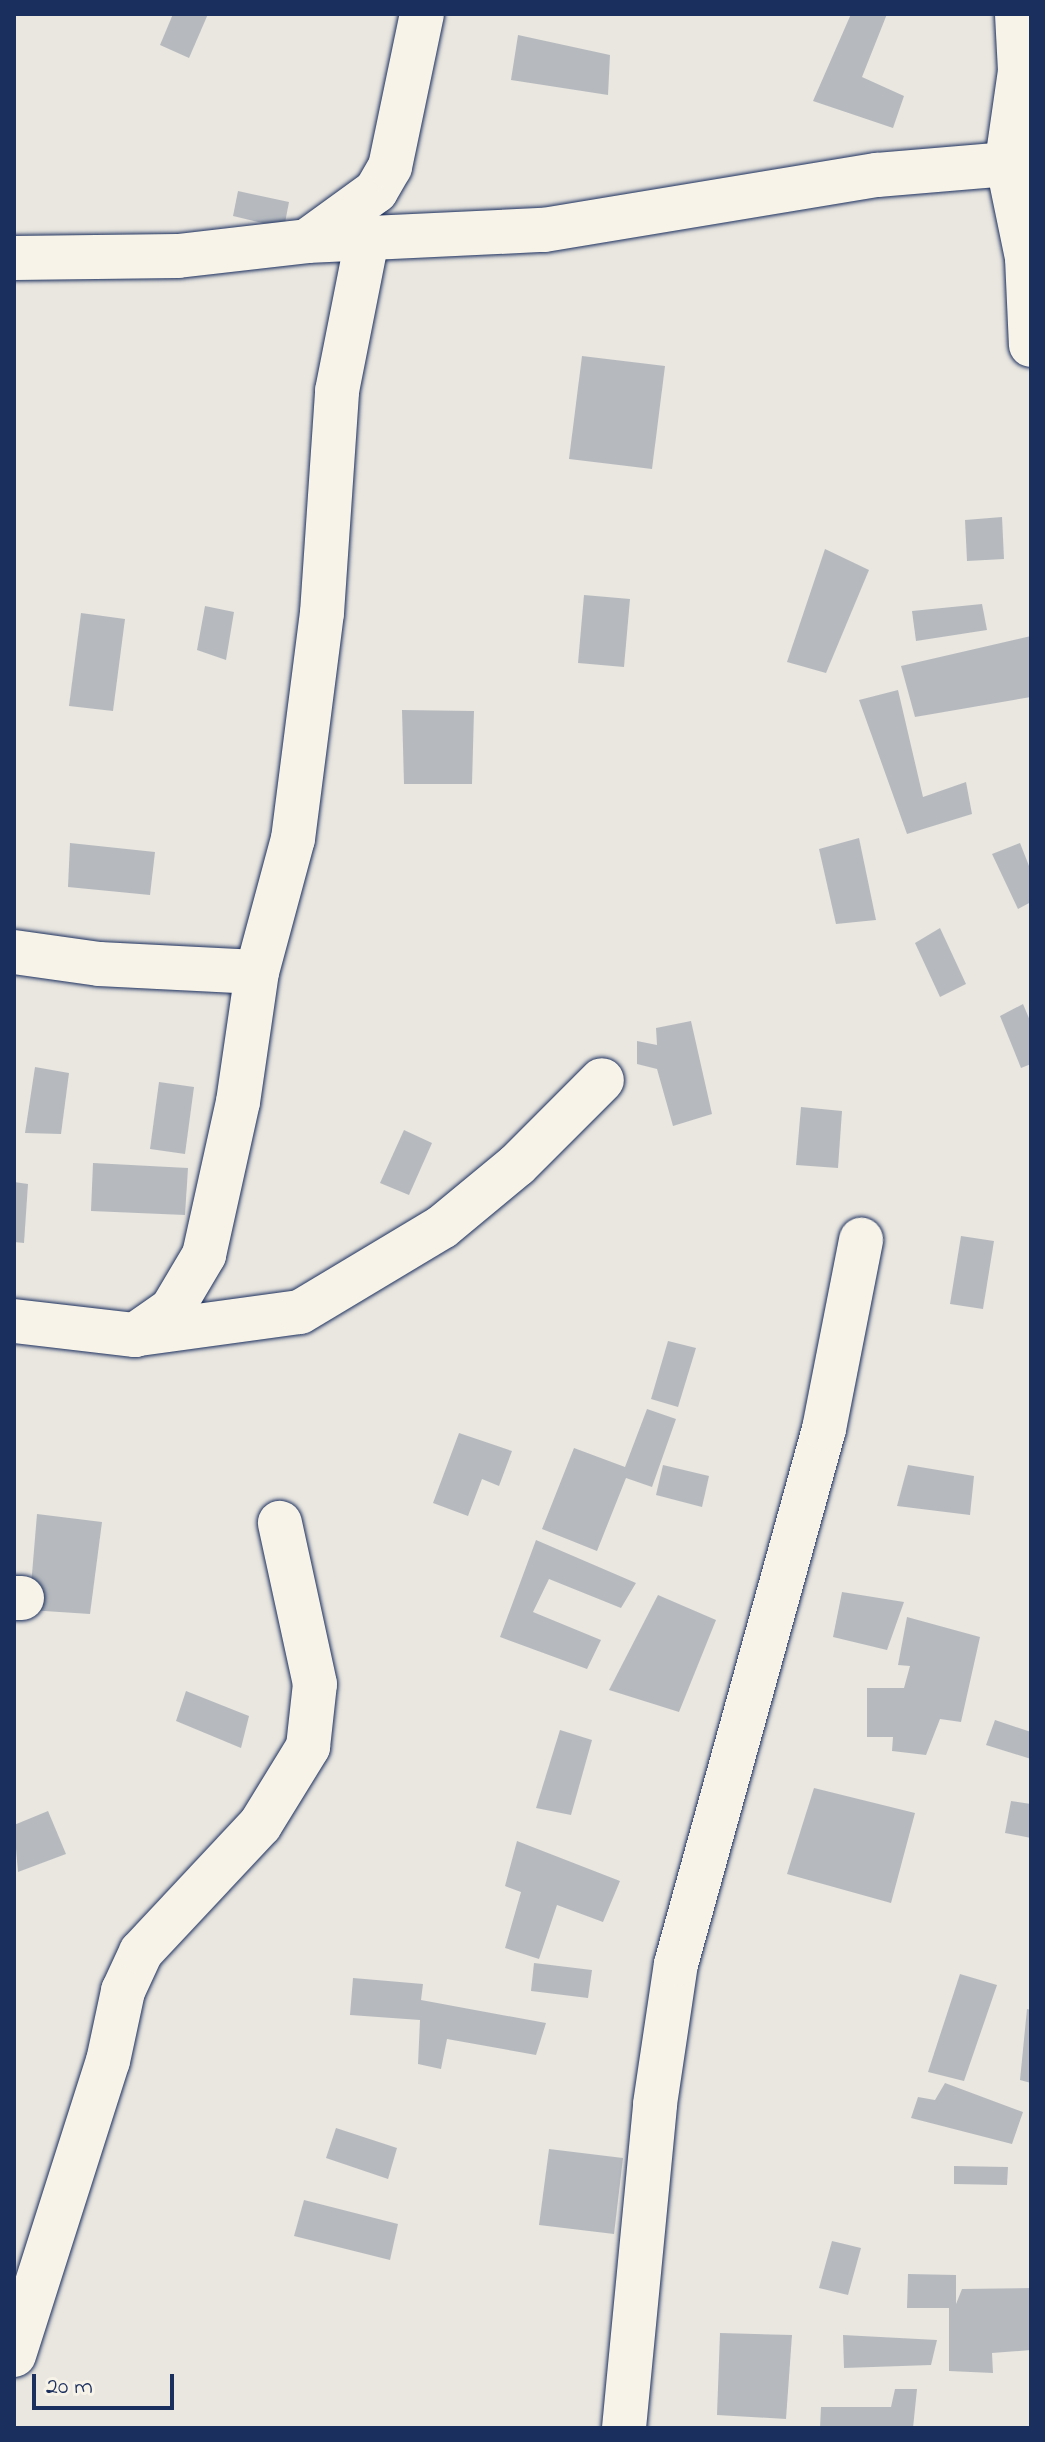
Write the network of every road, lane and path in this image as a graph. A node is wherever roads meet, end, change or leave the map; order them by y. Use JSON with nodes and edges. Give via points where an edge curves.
{"nodes":[{"id":1,"x":422,"y":14,"type":"edge"},
{"id":2,"x":1017,"y":14,"type":"edge"},
{"id":3,"x":1019,"y":162,"type":"edge"},
{"id":4,"x":367,"y":240,"type":"junction"},
{"id":5,"x":307,"y":241,"type":"junction"},
{"id":6,"x":14,"y":258,"type":"edge"},
{"id":7,"x":1031,"y":345,"type":"edge"},
{"id":8,"x":14,"y":952,"type":"edge"},
{"id":9,"x":257,"y":972,"type":"junction"},
{"id":10,"x":602,"y":1080,"type":"dead end"},
{"id":11,"x":861,"y":1240,"type":"dead end"},
{"id":12,"x":14,"y":1321,"type":"edge"},
{"id":13,"x":135,"y":1335,"type":"junction"},
{"id":14,"x":280,"y":1523,"type":"dead end"},
{"id":15,"x":14,"y":2355,"type":"edge"},
{"id":16,"x":624,"y":2428,"type":"edge"}],
"edges":[{"from":1,"to":5,"type":"street","via":[[390,167],[376,191]]},
{"from":2,"to":3,"type":"street"},
{"from":3,"to":4,"type":"street","via":[[877,175],[631,220]]},
{"from":3,"to":7,"type":"street"},
{"from":4,"to":5,"type":"street"},
{"from":4,"to":9,"type":"street","via":[[337,391],[322,613],[293,839]]},
{"from":5,"to":6,"type":"street","via":[[178,256]]},
{"from":8,"to":9,"type":"street","via":[[99,964]]},
{"from":9,"to":13,"type":"street","via":[[238,1102],[204,1255],[172,1309]]},
{"from":10,"to":13,"type":"street","via":[[517,1165],[442,1227],[300,1312]]},
{"from":11,"to":16,"type":"street","via":[[824,1429],[676,1964],[655,2104]]},
{"from":12,"to":13,"type":"street"},
{"from":14,"to":15,"type":"street","via":[[315,1684],[308,1747],[260,1825],[141,1952],[123,1991],[108,2061]]}]}
